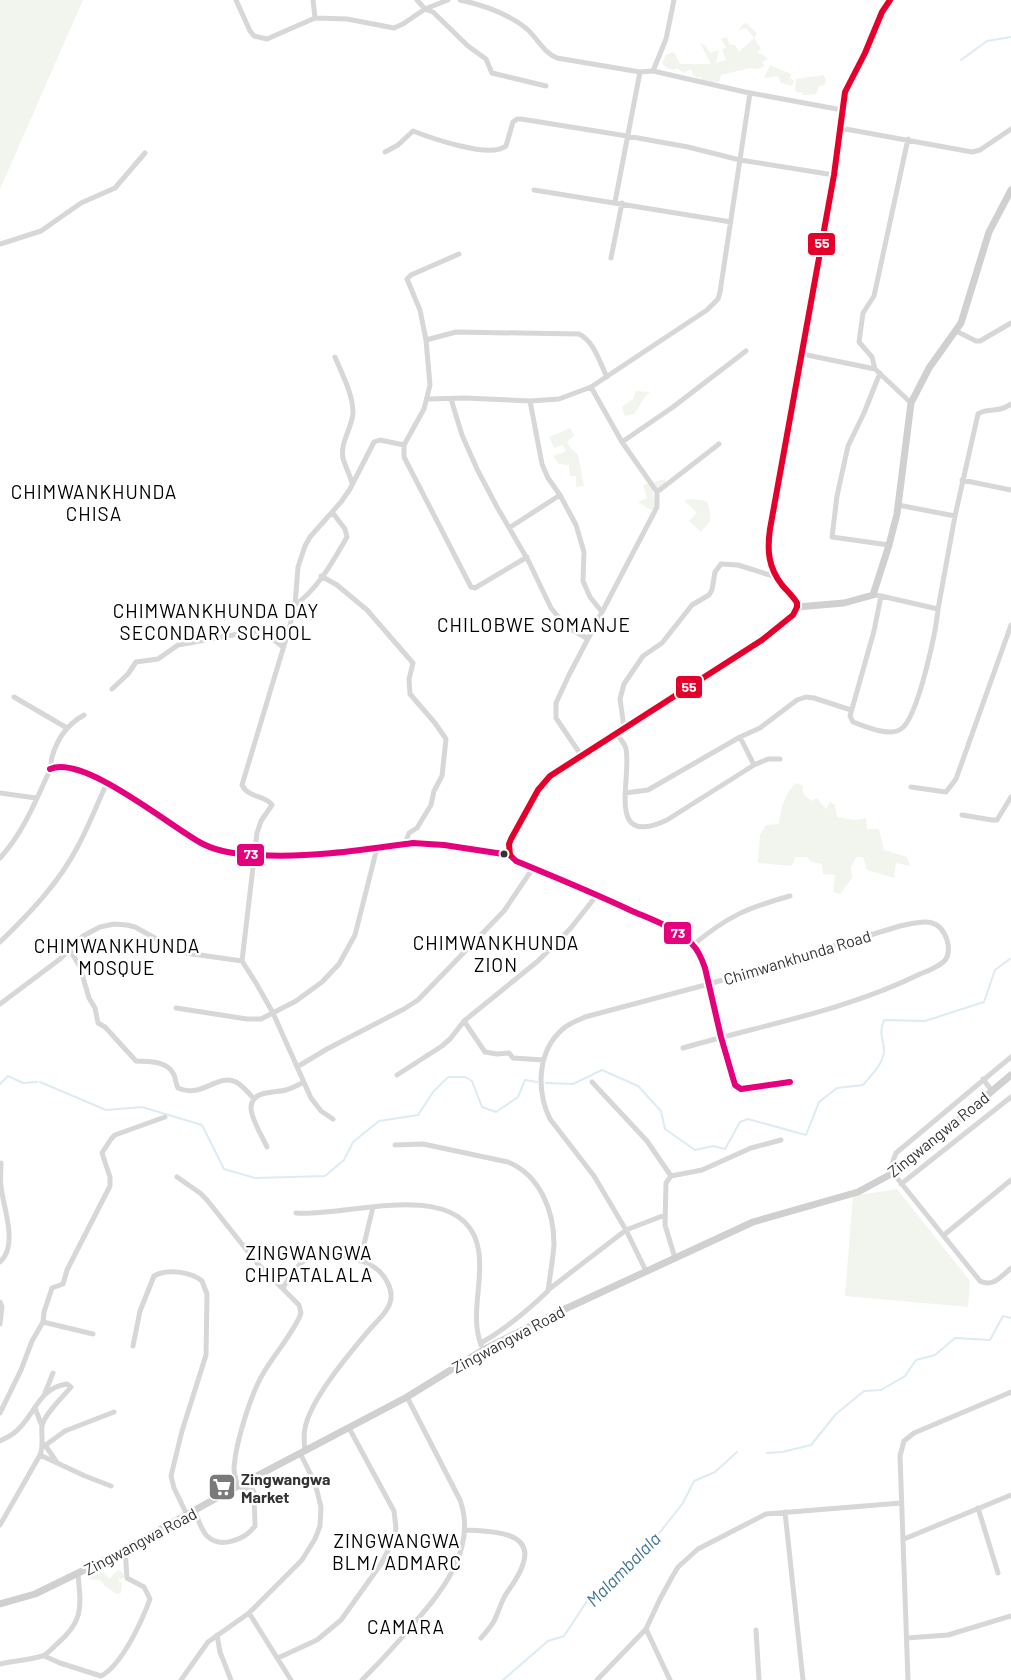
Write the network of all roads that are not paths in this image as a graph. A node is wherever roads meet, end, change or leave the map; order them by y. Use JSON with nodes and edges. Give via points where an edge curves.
{"nodes":[{"id":1,"x":236,"y":0,"type":"edge"},
{"id":2,"x":313,"y":0,"type":"edge"},
{"id":3,"x":416,"y":0,"type":"edge"},
{"id":4,"x":448,"y":0,"type":"edge"},
{"id":5,"x":460,"y":0,"type":"edge"},
{"id":6,"x":674,"y":0,"type":"edge"},
{"id":7,"x":890,"y":0,"type":"edge"},
{"id":8,"x":425,"y":9,"type":"junction"},
{"id":9,"x":315,"y":18,"type":"junction"},
{"id":10,"x":652,"y":71,"type":"junction"},
{"id":11,"x":640,"y":72,"type":"junction"},
{"id":12,"x":546,"y":86,"type":"dead end"},
{"id":13,"x":750,"y":93,"type":"junction"},
{"id":14,"x":842,"y":110,"type":"junction"},
{"id":15,"x":840,"y":128,"type":"junction"},
{"id":16,"x":1011,"y":129,"type":"edge"},
{"id":17,"x":627,"y":136,"type":"junction"},
{"id":18,"x":908,"y":140,"type":"junction"},
{"id":19,"x":385,"y":152,"type":"dead end"},
{"id":20,"x":144,"y":153,"type":"dead end"},
{"id":21,"x":740,"y":160,"type":"junction"},
{"id":22,"x":834,"y":175,"type":"junction"},
{"id":23,"x":534,"y":190,"type":"dead end"},
{"id":24,"x":1011,"y":190,"type":"edge"},
{"id":25,"x":615,"y":202,"type":"junction"},
{"id":26,"x":622,"y":203,"type":"junction"},
{"id":27,"x":731,"y":222,"type":"junction"},
{"id":28,"x":0,"y":244,"type":"edge"},
{"id":29,"x":459,"y":254,"type":"dead end"},
{"id":30,"x":611,"y":258,"type":"dead end"},
{"id":31,"x":1011,"y":323,"type":"edge"},
{"id":32,"x":956,"y":331,"type":"junction"},
{"id":33,"x":426,"y":340,"type":"junction"},
{"id":34,"x":746,"y":351,"type":"dead end"},
{"id":35,"x":802,"y":354,"type":"junction"},
{"id":36,"x":336,"y":357,"type":"dead end"},
{"id":37,"x":878,"y":371,"type":"junction"},
{"id":38,"x":607,"y":377,"type":"junction"},
{"id":39,"x":591,"y":387,"type":"junction"},
{"id":40,"x":428,"y":399,"type":"junction"},
{"id":41,"x":451,"y":399,"type":"junction"},
{"id":42,"x":530,"y":401,"type":"junction"},
{"id":43,"x":911,"y":403,"type":"junction"},
{"id":44,"x":1011,"y":404,"type":"edge"},
{"id":45,"x":622,"y":442,"type":"junction"},
{"id":46,"x":719,"y":444,"type":"dead end"},
{"id":47,"x":404,"y":445,"type":"junction"},
{"id":48,"x":962,"y":480,"type":"junction"},
{"id":49,"x":352,"y":483,"type":"junction"},
{"id":50,"x":1011,"y":490,"type":"edge"},
{"id":51,"x":657,"y":492,"type":"junction"},
{"id":52,"x":560,"y":495,"type":"junction"},
{"id":53,"x":898,"y":505,"type":"junction"},
{"id":54,"x":332,"y":512,"type":"junction"},
{"id":55,"x":955,"y":516,"type":"junction"},
{"id":56,"x":509,"y":528,"type":"junction"},
{"id":57,"x":890,"y":546,"type":"junction"},
{"id":58,"x":527,"y":557,"type":"junction"},
{"id":59,"x":321,"y":576,"type":"junction"},
{"id":60,"x":776,"y":577,"type":"junction"},
{"id":61,"x":873,"y":595,"type":"junction"},
{"id":62,"x":881,"y":596,"type":"junction"},
{"id":63,"x":295,"y":605,"type":"junction"},
{"id":64,"x":797,"y":607,"type":"junction"},
{"id":65,"x":938,"y":609,"type":"junction"},
{"id":66,"x":602,"y":612,"type":"junction"},
{"id":67,"x":1011,"y":625,"type":"edge"},
{"id":68,"x":588,"y":639,"type":"junction"},
{"id":69,"x":283,"y":647,"type":"junction"},
{"id":70,"x":112,"y":689,"type":"dead end"},
{"id":71,"x":14,"y":698,"type":"dead end"},
{"id":72,"x":851,"y":710,"type":"junction"},
{"id":73,"x":84,"y":715,"type":"dead end"},
{"id":74,"x":67,"y":728,"type":"junction"},
{"id":75,"x":624,"y":728,"type":"junction"},
{"id":76,"x":616,"y":733,"type":"junction"},
{"id":77,"x":740,"y":737,"type":"junction"},
{"id":78,"x":581,"y":754,"type":"junction"},
{"id":79,"x":780,"y":759,"type":"dead end"},
{"id":80,"x":754,"y":765,"type":"junction"},
{"id":81,"x":50,"y":768,"type":"junction"},
{"id":82,"x":107,"y":783,"type":"junction"},
{"id":83,"x":910,"y":788,"type":"dead end"},
{"id":84,"x":625,"y":792,"type":"junction"},
{"id":85,"x":0,"y":793,"type":"edge"},
{"id":86,"x":1011,"y":797,"type":"edge"},
{"id":87,"x":36,"y":798,"type":"junction"},
{"id":88,"x":962,"y":815,"type":"dead end"},
{"id":89,"x":406,"y":844,"type":"junction"},
{"id":90,"x":377,"y":848,"type":"junction"},
{"id":91,"x":255,"y":855,"type":"junction"},
{"id":92,"x":510,"y":855,"type":"junction"},
{"id":93,"x":0,"y":858,"type":"edge"},
{"id":94,"x":533,"y":868,"type":"junction"},
{"id":95,"x":597,"y":895,"type":"junction"},
{"id":96,"x":790,"y":896,"type":"dead end"},
{"id":97,"x":0,"y":942,"type":"edge"},
{"id":98,"x":693,"y":945,"type":"junction"},
{"id":99,"x":70,"y":950,"type":"junction"},
{"id":100,"x":242,"y":961,"type":"junction"},
{"id":101,"x":709,"y":984,"type":"junction"},
{"id":102,"x":0,"y":1004,"type":"edge"},
{"id":103,"x":176,"y":1008,"type":"dead end"},
{"id":104,"x":273,"y":1013,"type":"junction"},
{"id":105,"x":464,"y":1021,"type":"junction"},
{"id":106,"x":721,"y":1037,"type":"junction"},
{"id":107,"x":683,"y":1048,"type":"dead end"},
{"id":108,"x":1011,"y":1057,"type":"edge"},
{"id":109,"x":544,"y":1060,"type":"junction"},
{"id":110,"x":297,"y":1066,"type":"junction"},
{"id":111,"x":397,"y":1074,"type":"dead end"},
{"id":112,"x":983,"y":1079,"type":"junction"},
{"id":113,"x":1009,"y":1080,"type":"edge"},
{"id":114,"x":304,"y":1082,"type":"junction"},
{"id":115,"x":592,"y":1082,"type":"dead end"},
{"id":116,"x":790,"y":1082,"type":"dead end"},
{"id":117,"x":992,"y":1091,"type":"junction"},
{"id":118,"x":1011,"y":1097,"type":"edge"},
{"id":119,"x":254,"y":1099,"type":"junction"},
{"id":120,"x":165,"y":1117,"type":"dead end"},
{"id":121,"x":333,"y":1119,"type":"dead end"},
{"id":122,"x":781,"y":1140,"type":"dead end"},
{"id":123,"x":395,"y":1145,"type":"dead end"},
{"id":124,"x":267,"y":1147,"type":"dead end"},
{"id":125,"x":0,"y":1163,"type":"edge"},
{"id":126,"x":893,"y":1172,"type":"junction"},
{"id":127,"x":671,"y":1176,"type":"junction"},
{"id":128,"x":177,"y":1177,"type":"dead end"},
{"id":129,"x":1011,"y":1180,"type":"edge"},
{"id":130,"x":901,"y":1184,"type":"junction"},
{"id":131,"x":373,"y":1207,"type":"junction"},
{"id":132,"x":296,"y":1213,"type":"dead end"},
{"id":133,"x":664,"y":1216,"type":"junction"},
{"id":134,"x":626,"y":1230,"type":"junction"},
{"id":135,"x":944,"y":1235,"type":"junction"},
{"id":136,"x":675,"y":1258,"type":"junction"},
{"id":137,"x":360,"y":1261,"type":"junction"},
{"id":138,"x":0,"y":1262,"type":"edge"},
{"id":139,"x":1011,"y":1268,"type":"edge"},
{"id":140,"x":646,"y":1271,"type":"junction"},
{"id":141,"x":283,"y":1288,"type":"junction"},
{"id":142,"x":548,"y":1290,"type":"junction"},
{"id":143,"x":0,"y":1302,"type":"edge"},
{"id":144,"x":43,"y":1322,"type":"junction"},
{"id":145,"x":0,"y":1324,"type":"edge"},
{"id":146,"x":93,"y":1334,"type":"dead end"},
{"id":147,"x":133,"y":1346,"type":"dead end"},
{"id":148,"x":482,"y":1347,"type":"junction"},
{"id":149,"x":53,"y":1372,"type":"dead end"},
{"id":150,"x":1011,"y":1392,"type":"edge"},
{"id":151,"x":45,"y":1393,"type":"junction"},
{"id":152,"x":407,"y":1397,"type":"junction"},
{"id":153,"x":35,"y":1408,"type":"junction"},
{"id":154,"x":114,"y":1412,"type":"dead end"},
{"id":155,"x":0,"y":1413,"type":"edge"},
{"id":156,"x":42,"y":1428,"type":"junction"},
{"id":157,"x":349,"y":1428,"type":"junction"},
{"id":158,"x":0,"y":1441,"type":"edge"},
{"id":159,"x":44,"y":1446,"type":"junction"},
{"id":160,"x":302,"y":1452,"type":"junction"},
{"id":161,"x":40,"y":1455,"type":"junction"},
{"id":162,"x":56,"y":1461,"type":"junction"},
{"id":163,"x":111,"y":1486,"type":"dead end"},
{"id":164,"x":238,"y":1486,"type":"junction"},
{"id":165,"x":1011,"y":1495,"type":"edge"},
{"id":166,"x":901,"y":1503,"type":"junction"},
{"id":167,"x":978,"y":1508,"type":"junction"},
{"id":168,"x":195,"y":1511,"type":"junction"},
{"id":169,"x":785,"y":1512,"type":"junction"},
{"id":170,"x":186,"y":1515,"type":"junction"},
{"id":171,"x":0,"y":1525,"type":"edge"},
{"id":172,"x":465,"y":1530,"type":"junction"},
{"id":173,"x":904,"y":1540,"type":"junction"},
{"id":174,"x":125,"y":1549,"type":"junction"},
{"id":175,"x":998,"y":1573,"type":"dead end"},
{"id":176,"x":78,"y":1574,"type":"junction"},
{"id":177,"x":0,"y":1604,"type":"edge"},
{"id":178,"x":249,"y":1613,"type":"junction"},
{"id":179,"x":1011,"y":1616,"type":"edge"},
{"id":180,"x":646,"y":1630,"type":"junction"},
{"id":181,"x":756,"y":1630,"type":"dead end"},
{"id":182,"x":218,"y":1635,"type":"junction"},
{"id":183,"x":481,"y":1638,"type":"dead end"},
{"id":184,"x":907,"y":1638,"type":"junction"},
{"id":185,"x":44,"y":1656,"type":"junction"},
{"id":186,"x":278,"y":1658,"type":"junction"},
{"id":187,"x":0,"y":1664,"type":"edge"},
{"id":188,"x":181,"y":1680,"type":"edge"},
{"id":189,"x":231,"y":1680,"type":"edge"},
{"id":190,"x":291,"y":1680,"type":"edge"},
{"id":191,"x":362,"y":1680,"type":"edge"},
{"id":192,"x":597,"y":1680,"type":"edge"},
{"id":193,"x":670,"y":1680,"type":"edge"},
{"id":194,"x":759,"y":1680,"type":"edge"},
{"id":195,"x":803,"y":1680,"type":"edge"},
{"id":196,"x":908,"y":1680,"type":"edge"}],
"edges":[{"from":1,"to":9,"type":"street","via":[[250,31],[259,38],[267,39]]},
{"from":2,"to":9,"type":"street"},
{"from":3,"to":8,"type":"street"},
{"from":4,"to":8,"type":"street"},
{"from":5,"to":11,"type":"street","via":[[520,24],[554,58]]},
{"from":6,"to":10,"type":"street","via":[[666,39]]},
{"from":7,"to":14,"type":"street","via":[[846,89]]},
{"from":8,"to":9,"type":"street","via":[[394,28],[348,19]]},
{"from":8,"to":12,"type":"street","via":[[433,12],[486,59],[492,73]]},
{"from":10,"to":11,"type":"street"},
{"from":10,"to":13,"type":"street"},
{"from":11,"to":17,"type":"street"},
{"from":13,"to":14,"type":"street"},
{"from":13,"to":21,"type":"street"},
{"from":14,"to":15,"type":"street"},
{"from":15,"to":18,"type":"street"},
{"from":15,"to":22,"type":"street"},
{"from":16,"to":18,"type":"street","via":[[977,151]]},
{"from":17,"to":19,"type":"street","via":[[517,119],[504,148],[457,145],[413,131],[398,146]]},
{"from":17,"to":21,"type":"street"},
{"from":17,"to":25,"type":"street"},
{"from":18,"to":37,"type":"street","via":[[874,296],[860,324],[859,342],[872,357]]},
{"from":20,"to":28,"type":"street","via":[[115,188],[81,203],[41,231]]},
{"from":21,"to":22,"type":"street"},
{"from":21,"to":27,"type":"street"},
{"from":22,"to":35,"type":"street"},
{"from":23,"to":25,"type":"street"},
{"from":24,"to":32,"type":"street","via":[[988,232],[965,312]]},
{"from":25,"to":26,"type":"street"},
{"from":26,"to":27,"type":"street"},
{"from":26,"to":30,"type":"street"},
{"from":27,"to":38,"type":"street","via":[[718,299],[707,310]]},
{"from":29,"to":33,"type":"street","via":[[407,279],[420,310]]},
{"from":31,"to":32,"type":"street","via":[[980,341]]},
{"from":32,"to":43,"type":"street","via":[[929,368]]},
{"from":33,"to":38,"type":"street","via":[[456,332],[579,334],[590,343]]},
{"from":33,"to":40,"type":"street","via":[[430,378]]},
{"from":34,"to":45,"type":"street"},
{"from":35,"to":37,"type":"street"},
{"from":35,"to":60,"type":"street","via":[[768,545]]},
{"from":36,"to":49,"type":"street","via":[[353,410],[343,456]]},
{"from":37,"to":43,"type":"street"},
{"from":37,"to":57,"type":"street","via":[[864,413],[848,446],[832,537]]},
{"from":38,"to":39,"type":"street"},
{"from":39,"to":42,"type":"street","via":[[559,399]]},
{"from":39,"to":45,"type":"street"},
{"from":40,"to":41,"type":"street"},
{"from":40,"to":47,"type":"street","via":[[420,420]]},
{"from":41,"to":42,"type":"street"},
{"from":41,"to":56,"type":"street","via":[[473,460]]},
{"from":42,"to":52,"type":"street","via":[[542,464]]},
{"from":43,"to":53,"type":"street"},
{"from":44,"to":48,"type":"street","via":[[1000,410],[978,414]]},
{"from":45,"to":51,"type":"street"},
{"from":46,"to":51,"type":"street"},
{"from":47,"to":49,"type":"street","via":[[376,441]]},
{"from":47,"to":58,"type":"street","via":[[405,461],[471,587],[475,588]]},
{"from":48,"to":50,"type":"street"},
{"from":48,"to":55,"type":"street"},
{"from":49,"to":54,"type":"street"},
{"from":51,"to":66,"type":"street","via":[[657,507]]},
{"from":52,"to":56,"type":"street"},
{"from":52,"to":66,"type":"street","via":[[576,525],[584,552],[583,581]]},
{"from":53,"to":55,"type":"street"},
{"from":53,"to":57,"type":"street"},
{"from":54,"to":59,"type":"street","via":[[347,535]]},
{"from":54,"to":63,"type":"street","via":[[306,546],[297,575]]},
{"from":55,"to":65,"type":"street"},
{"from":56,"to":58,"type":"street"},
{"from":57,"to":61,"type":"street"},
{"from":58,"to":68,"type":"street","via":[[551,608],[567,627]]},
{"from":59,"to":63,"type":"street","via":[[304,599]]},
{"from":59,"to":89,"type":"street","via":[[367,610],[413,663],[410,694],[446,739],[442,776],[434,791],[432,805],[417,828],[408,833]]},
{"from":60,"to":64,"type":"street","via":[[794,598]]},
{"from":60,"to":75,"type":"street","via":[[738,565],[721,564],[715,572],[709,595],[692,605],[662,643],[643,656],[624,684],[620,700]]},
{"from":61,"to":62,"type":"street"},
{"from":61,"to":64,"type":"street","via":[[844,604]]},
{"from":62,"to":65,"type":"street"},
{"from":62,"to":72,"type":"street"},
{"from":63,"to":69,"type":"street"},
{"from":64,"to":75,"type":"street","via":[[793,615],[762,640]]},
{"from":65,"to":72,"type":"street","via":[[932,647],[910,717],[904,726],[895,731],[869,728],[853,722]]},
{"from":66,"to":68,"type":"street"},
{"from":67,"to":83,"type":"street","via":[[951,788],[946,792]]},
{"from":68,"to":78,"type":"street","via":[[555,711],[556,718]]},
{"from":69,"to":70,"type":"street","via":[[260,631],[178,644],[158,659],[136,662]]},
{"from":69,"to":91,"type":"street","via":[[242,785],[252,795],[271,803],[259,825]]},
{"from":71,"to":74,"type":"street"},
{"from":72,"to":77,"type":"street","via":[[806,697],[789,705],[760,728]]},
{"from":73,"to":74,"type":"street"},
{"from":74,"to":81,"type":"street","via":[[55,747]]},
{"from":75,"to":76,"type":"street"},
{"from":76,"to":78,"type":"street"},
{"from":76,"to":84,"type":"street","via":[[626,751]]},
{"from":77,"to":80,"type":"street"},
{"from":77,"to":84,"type":"street","via":[[648,790]]},
{"from":78,"to":92,"type":"street","via":[[550,776],[538,790],[511,839]]},
{"from":79,"to":80,"type":"street","via":[[768,759]]},
{"from":80,"to":84,"type":"street","via":[[654,826],[637,826],[630,821],[624,805]]},
{"from":81,"to":82,"type":"street","via":[[75,769]]},
{"from":81,"to":87,"type":"street"},
{"from":82,"to":91,"type":"street","via":[[203,844],[226,852]]},
{"from":82,"to":97,"type":"street","via":[[69,861],[33,908]]},
{"from":85,"to":87,"type":"street"},
{"from":86,"to":88,"type":"street","via":[[997,820]]},
{"from":87,"to":93,"type":"street","via":[[27,820]]},
{"from":89,"to":90,"type":"street"},
{"from":89,"to":92,"type":"street","via":[[444,845]]},
{"from":90,"to":91,"type":"street","via":[[294,856]]},
{"from":90,"to":104,"type":"street","via":[[360,920],[347,952],[322,982]]},
{"from":91,"to":100,"type":"street"},
{"from":92,"to":94,"type":"street"},
{"from":94,"to":95,"type":"street"},
{"from":94,"to":110,"type":"street","via":[[504,912],[418,1000]]},
{"from":95,"to":98,"type":"street","via":[[667,926]]},
{"from":95,"to":105,"type":"street","via":[[554,945]]},
{"from":96,"to":98,"type":"street","via":[[729,917]]},
{"from":98,"to":101,"type":"street","via":[[701,957]]},
{"from":99,"to":100,"type":"street","via":[[83,936],[114,924],[142,930],[178,950]]},
{"from":99,"to":102,"type":"street"},
{"from":99,"to":119,"type":"street","via":[[80,967],[98,1023],[136,1061],[154,1062],[170,1068],[178,1088],[184,1091],[193,1092],[231,1080]]},
{"from":100,"to":104,"type":"street"},
{"from":101,"to":106,"type":"street"},
{"from":101,"to":106,"type":"street","name":"Chimwankhunda Road","via":[[919,922],[937,924],[944,931],[948,943],[947,958],[941,963],[880,992],[808,1016]]},
{"from":101,"to":109,"type":"street","name":"Chimwankhunda Road","via":[[571,1023],[554,1038]]},
{"from":103,"to":104,"type":"street","via":[[255,1020]]},
{"from":104,"to":110,"type":"street"},
{"from":105,"to":109,"type":"street","via":[[486,1052]]},
{"from":105,"to":111,"type":"street","via":[[442,1046]]},
{"from":106,"to":107,"type":"street","name":"Chimwankhunda Road"},
{"from":106,"to":116,"type":"street","via":[[738,1088]]},
{"from":108,"to":112,"type":"street"},
{"from":109,"to":134,"type":"street","name":"Chimwankhunda Road","via":[[540,1084],[550,1119],[594,1176]]},
{"from":110,"to":114,"type":"street"},
{"from":112,"to":117,"type":"street"},
{"from":112,"to":126,"type":"street","via":[[896,1153]]},
{"from":113,"to":117,"type":"street","name":"Zingwangwa Road"},
{"from":114,"to":119,"type":"street"},
{"from":114,"to":121,"type":"street","via":[[317,1106]]},
{"from":115,"to":127,"type":"street","via":[[642,1136]]},
{"from":117,"to":126,"type":"street","name":"Zingwangwa Road"},
{"from":118,"to":130,"type":"street"},
{"from":119,"to":124,"type":"street","via":[[252,1114]]},
{"from":120,"to":144,"type":"street","via":[[115,1135],[102,1150],[110,1186],[63,1284],[52,1288]]},
{"from":122,"to":127,"type":"street","via":[[750,1148],[702,1170]]},
{"from":123,"to":142,"type":"street","via":[[423,1144],[480,1155],[520,1167],[532,1178],[548,1208],[552,1226],[553,1251]]},
{"from":125,"to":138,"type":"street","via":[[0,1186],[10,1231],[8,1246]]},
{"from":126,"to":130,"type":"street"},
{"from":126,"to":136,"type":"street","name":"Zingwangwa Road","via":[[858,1192],[753,1222]]},
{"from":127,"to":133,"type":"street","via":[[666,1183]]},
{"from":128,"to":141,"type":"street","via":[[200,1192],[257,1263]]},
{"from":129,"to":135,"type":"street"},
{"from":130,"to":135,"type":"street"},
{"from":131,"to":132,"type":"street"},
{"from":131,"to":137,"type":"street"},
{"from":131,"to":148,"type":"street","via":[[439,1208],[455,1216],[470,1230],[479,1254],[476,1325]]},
{"from":133,"to":134,"type":"street"},
{"from":133,"to":136,"type":"street"},
{"from":134,"to":140,"type":"street","name":"Chimwankhunda Road"},
{"from":134,"to":142,"type":"street"},
{"from":135,"to":139,"type":"street","via":[[984,1283],[993,1283]]},
{"from":136,"to":140,"type":"street","name":"Zingwangwa Road"},
{"from":137,"to":141,"type":"street","via":[[331,1254],[313,1255],[297,1266]]},
{"from":137,"to":160,"type":"street","via":[[373,1266],[382,1275],[389,1286],[390,1302],[319,1397],[306,1424]]},
{"from":140,"to":148,"type":"street","name":"Zingwangwa Road"},
{"from":141,"to":164,"type":"street","via":[[299,1305],[301,1313],[263,1373],[251,1400],[234,1466]]},
{"from":142,"to":148,"type":"street"},
{"from":143,"to":145,"type":"street"},
{"from":144,"to":146,"type":"street"},
{"from":144,"to":155,"type":"street"},
{"from":147,"to":170,"type":"street","via":[[140,1310],[154,1276],[183,1273],[202,1281],[207,1294],[206,1355],[171,1476]]},
{"from":148,"to":152,"type":"street","name":"Zingwangwa Road"},
{"from":149,"to":151,"type":"street"},
{"from":150,"to":166,"type":"street","via":[[907,1437],[900,1456]]},
{"from":151,"to":153,"type":"street"},
{"from":151,"to":156,"type":"street","via":[[62,1385],[71,1387],[46,1415]]},
{"from":152,"to":157,"type":"street","name":"Zingwangwa Road"},
{"from":152,"to":172,"type":"street","via":[[460,1500]]},
{"from":153,"to":156,"type":"street"},
{"from":153,"to":158,"type":"street","via":[[14,1433]]},
{"from":154,"to":159,"type":"street","via":[[65,1431]]},
{"from":156,"to":159,"type":"street"},
{"from":157,"to":160,"type":"street","name":"Zingwangwa Road"},
{"from":157,"to":186,"type":"street","via":[[394,1511],[394,1539],[381,1564],[340,1620],[317,1640]]},
{"from":159,"to":161,"type":"street"},
{"from":159,"to":162,"type":"street"},
{"from":160,"to":164,"type":"street","name":"Zingwangwa Road"},
{"from":160,"to":178,"type":"street","via":[[319,1495],[320,1526],[302,1560]]},
{"from":161,"to":162,"type":"street"},
{"from":161,"to":171,"type":"street"},
{"from":162,"to":163,"type":"street"},
{"from":164,"to":168,"type":"street","name":"Zingwangwa Road"},
{"from":164,"to":168,"type":"street","via":[[254,1492],[255,1526],[245,1535],[224,1542],[208,1538]]},
{"from":165,"to":167,"type":"street"},
{"from":166,"to":169,"type":"street"},
{"from":166,"to":173,"type":"street"},
{"from":167,"to":173,"type":"street"},
{"from":167,"to":175,"type":"street"},
{"from":168,"to":170,"type":"street","name":"Zingwangwa Road"},
{"from":169,"to":180,"type":"street","via":[[766,1514],[698,1549],[672,1577]]},
{"from":169,"to":195,"type":"street"},
{"from":170,"to":174,"type":"street","name":"Zingwangwa Road"},
{"from":172,"to":183,"type":"street","via":[[491,1531],[515,1537],[524,1548],[524,1564],[493,1623]]},
{"from":172,"to":191,"type":"street","via":[[457,1564],[436,1597]]},
{"from":173,"to":184,"type":"street"},
{"from":174,"to":176,"type":"street","name":"Zingwangwa Road"},
{"from":174,"to":185,"type":"street","via":[[127,1578],[144,1587],[150,1599],[120,1656],[100,1676]]},
{"from":176,"to":177,"type":"street","name":"Zingwangwa Road","via":[[35,1594]]},
{"from":176,"to":185,"type":"street","via":[[78,1618],[68,1635]]},
{"from":178,"to":182,"type":"street"},
{"from":178,"to":186,"type":"street"},
{"from":179,"to":184,"type":"street","via":[[948,1635]]},
{"from":180,"to":192,"type":"street"},
{"from":180,"to":193,"type":"street"},
{"from":181,"to":194,"type":"street"},
{"from":182,"to":188,"type":"street","via":[[208,1642]]},
{"from":182,"to":189,"type":"street","via":[[220,1652]]},
{"from":184,"to":196,"type":"street"},
{"from":185,"to":187,"type":"street"},
{"from":186,"to":190,"type":"street"}]}
